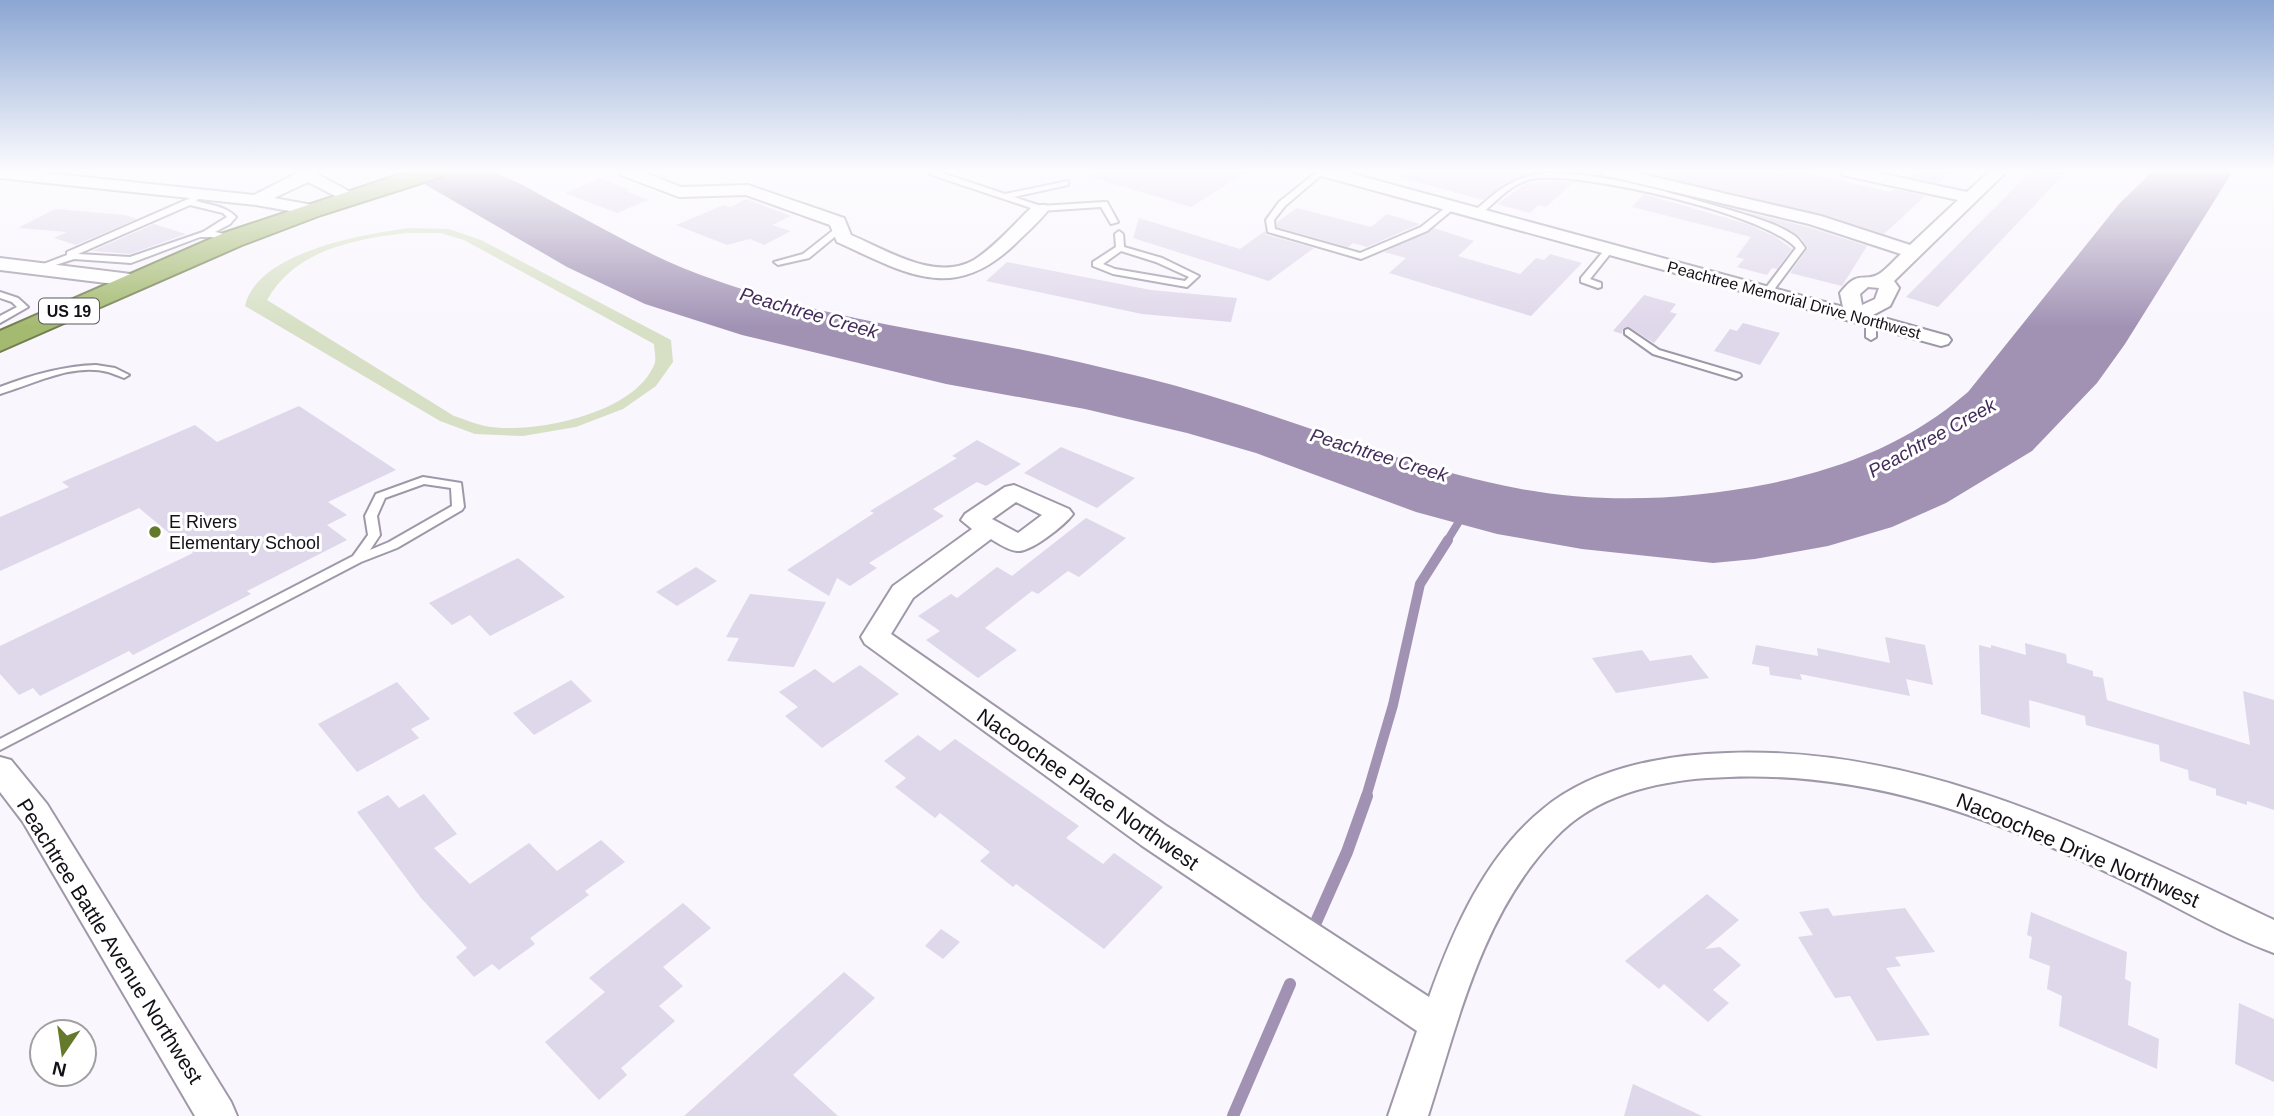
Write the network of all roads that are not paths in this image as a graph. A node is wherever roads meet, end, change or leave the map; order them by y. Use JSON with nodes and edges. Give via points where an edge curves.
{"nodes":[{"id":1,"x":139,"y":223,"type":"edge"},
{"id":2,"x":225,"y":223,"type":"edge"},
{"id":3,"x":275,"y":223,"type":"edge"},
{"id":4,"x":838,"y":223,"type":"edge"},
{"id":5,"x":1025,"y":223,"type":"edge"},
{"id":6,"x":1270,"y":223,"type":"edge"},
{"id":7,"x":1431,"y":223,"type":"edge"},
{"id":8,"x":1514,"y":223,"type":"edge"},
{"id":9,"x":1764,"y":223,"type":"edge"},
{"id":10,"x":1825,"y":223,"type":"edge"},
{"id":11,"x":1944,"y":223,"type":"edge"},
{"id":12,"x":839,"y":230,"type":"junction"},
{"id":13,"x":1119,"y":234,"type":"dead end"},
{"id":14,"x":204,"y":235,"type":"junction"},
{"id":15,"x":233,"y":239,"type":"junction"},
{"id":16,"x":1119,"y":248,"type":"junction"},
{"id":17,"x":1610,"y":249,"type":"junction"},
{"id":18,"x":1914,"y":252,"type":"junction"},
{"id":19,"x":57,"y":260,"type":"junction"},
{"id":20,"x":778,"y":262,"type":"dead end"},
{"id":21,"x":0,"y":264,"type":"edge"},
{"id":22,"x":37,"y":268,"type":"junction"},
{"id":23,"x":139,"y":281,"type":"junction"},
{"id":24,"x":1883,"y":281,"type":"joint"},
{"id":25,"x":1598,"y":285,"type":"dead end"},
{"id":26,"x":1767,"y":293,"type":"junction"},
{"id":27,"x":0,"y":295,"type":"edge"},
{"id":28,"x":0,"y":320,"type":"edge"},
{"id":29,"x":1866,"y":325,"type":"junction"},
{"id":30,"x":1628,"y":332,"type":"dead end"},
{"id":31,"x":1941,"y":340,"type":"dead end"},
{"id":32,"x":0,"y":342,"type":"edge"},
{"id":33,"x":124,"y":375,"type":"dead end"},
{"id":34,"x":1736,"y":376,"type":"dead end"},
{"id":35,"x":0,"y":391,"type":"edge"},
{"id":36,"x":989,"y":528,"type":"dead end"},
{"id":37,"x":357,"y":559,"type":"junction"},
{"id":38,"x":0,"y":745,"type":"edge"},
{"id":39,"x":0,"y":769,"type":"edge"},
{"id":40,"x":2274,"y":937,"type":"edge"},
{"id":41,"x":1438,"y":1024,"type":"junction"},
{"id":42,"x":217,"y":1116,"type":"edge"},
{"id":43,"x":1408,"y":1116,"type":"edge"}],
"edges":[{"from":1,"to":19,"type":"lane"},
{"from":2,"to":14,"type":"lane"},
{"from":3,"to":15,"type":"highway","number":"US 19"},
{"from":4,"to":12,"type":"street"},
{"from":5,"to":12,"type":"street","via":[[982,262],[968,271],[948,274],[928,273],[843,238]]},
{"from":6,"to":7,"type":"lane","via":[[1271,230],[1361,256]]},
{"from":8,"to":17,"type":"street","name":"Peachtree Memorial Drive Northwest"},
{"from":9,"to":26,"type":"lane","via":[[1795,238],[1801,248]]},
{"from":10,"to":18,"type":"street"},
{"from":11,"to":18,"type":"street"},
{"from":12,"to":20,"type":"lane","via":[[815,254]]},
{"from":13,"to":16,"type":"lane"},
{"from":14,"to":15,"type":"lane"},
{"from":14,"to":19,"type":"lane","via":[[131,260],[92,256]]},
{"from":15,"to":23,"type":"highway","number":"US 19"},
{"from":16,"to":16,"type":"lane","via":[[1096,264],[1187,284],[1195,276]]},
{"from":17,"to":25,"type":"lane","via":[[1584,280]]},
{"from":17,"to":26,"type":"street","name":"Peachtree Memorial Drive Northwest"},
{"from":18,"to":24,"type":"street"},
{"from":19,"to":22,"type":"lane"},
{"from":21,"to":22,"type":"street"},
{"from":22,"to":23,"type":"street"},
{"from":23,"to":32,"type":"highway","number":"US 19"},
{"from":24,"to":29,"type":"street","via":[[1889,288]]},
{"from":26,"to":29,"type":"street","name":"Peachtree Memorial Drive Northwest"},
{"from":27,"to":28,"type":"lane","via":[[23,307]]},
{"from":29,"to":31,"type":"street","name":"Peachtree Memorial Drive Northwest"},
{"from":30,"to":34,"type":"lane","via":[[1656,352]]},
{"from":33,"to":35,"type":"lane","via":[[97,366]]},
{"from":36,"to":41,"type":"street","name":"Nacoochee Place Northwest","via":[[903,592],[875,637],[1000,729],[1314,945]]},
{"from":37,"to":37,"type":"lane","via":[[393,545],[458,507],[457,485],[423,480],[380,496],[371,516],[374,535]]},
{"from":37,"to":38,"type":"lane"},
{"from":39,"to":42,"type":"street","name":"Peachtree Battle Avenue Northwest","via":[[35,813]]},
{"from":40,"to":41,"type":"street","name":"Nacoochee Drive Northwest","via":[[2059,837],[1954,796],[1880,774],[1808,764],[1708,763],[1647,772],[1594,792],[1545,826],[1504,877],[1468,939]]},
{"from":41,"to":43,"type":"street","name":"Nacoochee Drive Northwest"}]}
